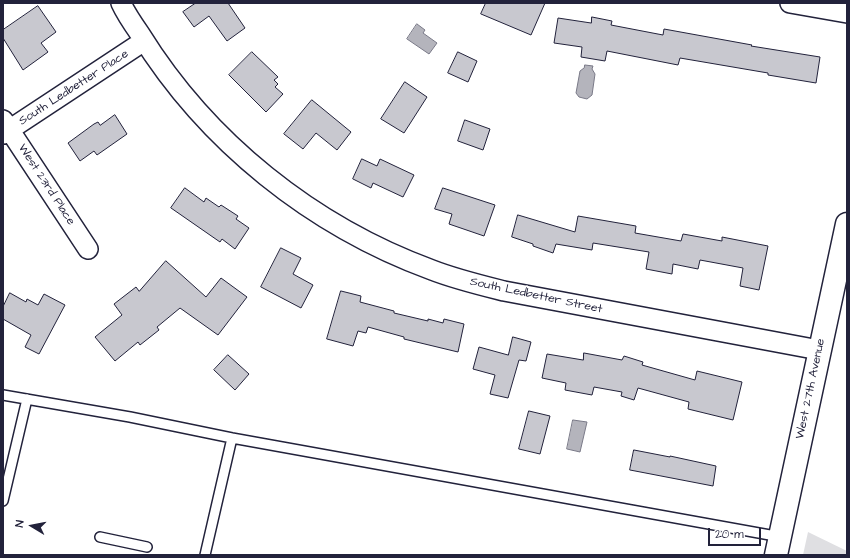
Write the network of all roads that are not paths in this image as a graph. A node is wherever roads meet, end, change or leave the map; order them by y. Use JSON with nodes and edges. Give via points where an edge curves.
{"nodes":[{"id":1,"x":120,"y":3,"type":"edge"},
{"id":2,"x":790,"y":3,"type":"edge"},
{"id":3,"x":847,"y":13,"type":"edge"},
{"id":4,"x":144,"y":41,"type":"junction"},
{"id":5,"x":5,"y":128,"type":"edge"},
{"id":6,"x":847,"y":224,"type":"edge"},
{"id":7,"x":88,"y":249,"type":"dead end"},
{"id":8,"x":819,"y":350,"type":"junction"},
{"id":9,"x":3,"y":395,"type":"edge"},
{"id":10,"x":27,"y":399,"type":"junction"},
{"id":11,"x":232,"y":438,"type":"junction"},
{"id":12,"x":3,"y":501,"type":"edge"},
{"id":13,"x":100,"y":537,"type":"dead end"},
{"id":14,"x":779,"y":546,"type":"edge"},
{"id":15,"x":146,"y":547,"type":"dead end"},
{"id":16,"x":205,"y":555,"type":"edge"}],
"edges":[{"from":1,"to":4,"type":"street","name":"South Ledbetter Street"},
{"from":2,"to":3,"type":"street"},
{"from":4,"to":5,"type":"street","name":"South Ledbetter Place"},
{"from":4,"to":8,"type":"street","name":"South Ledbetter Street","via":[[181,93],[239,153],[292,196],[378,247],[431,270],[504,291]]},
{"from":5,"to":7,"type":"street","name":"West 23rd Place"},
{"from":6,"to":8,"type":"main road","name":"West 27th Avenue"},
{"from":8,"to":14,"type":"main road","name":"West 27th Avenue"},
{"from":9,"to":10,"type":"lane"},
{"from":10,"to":11,"type":"lane"},
{"from":10,"to":12,"type":"lane"},
{"from":11,"to":14,"type":"lane"},
{"from":11,"to":16,"type":"lane"},
{"from":13,"to":15,"type":"lane"}]}
